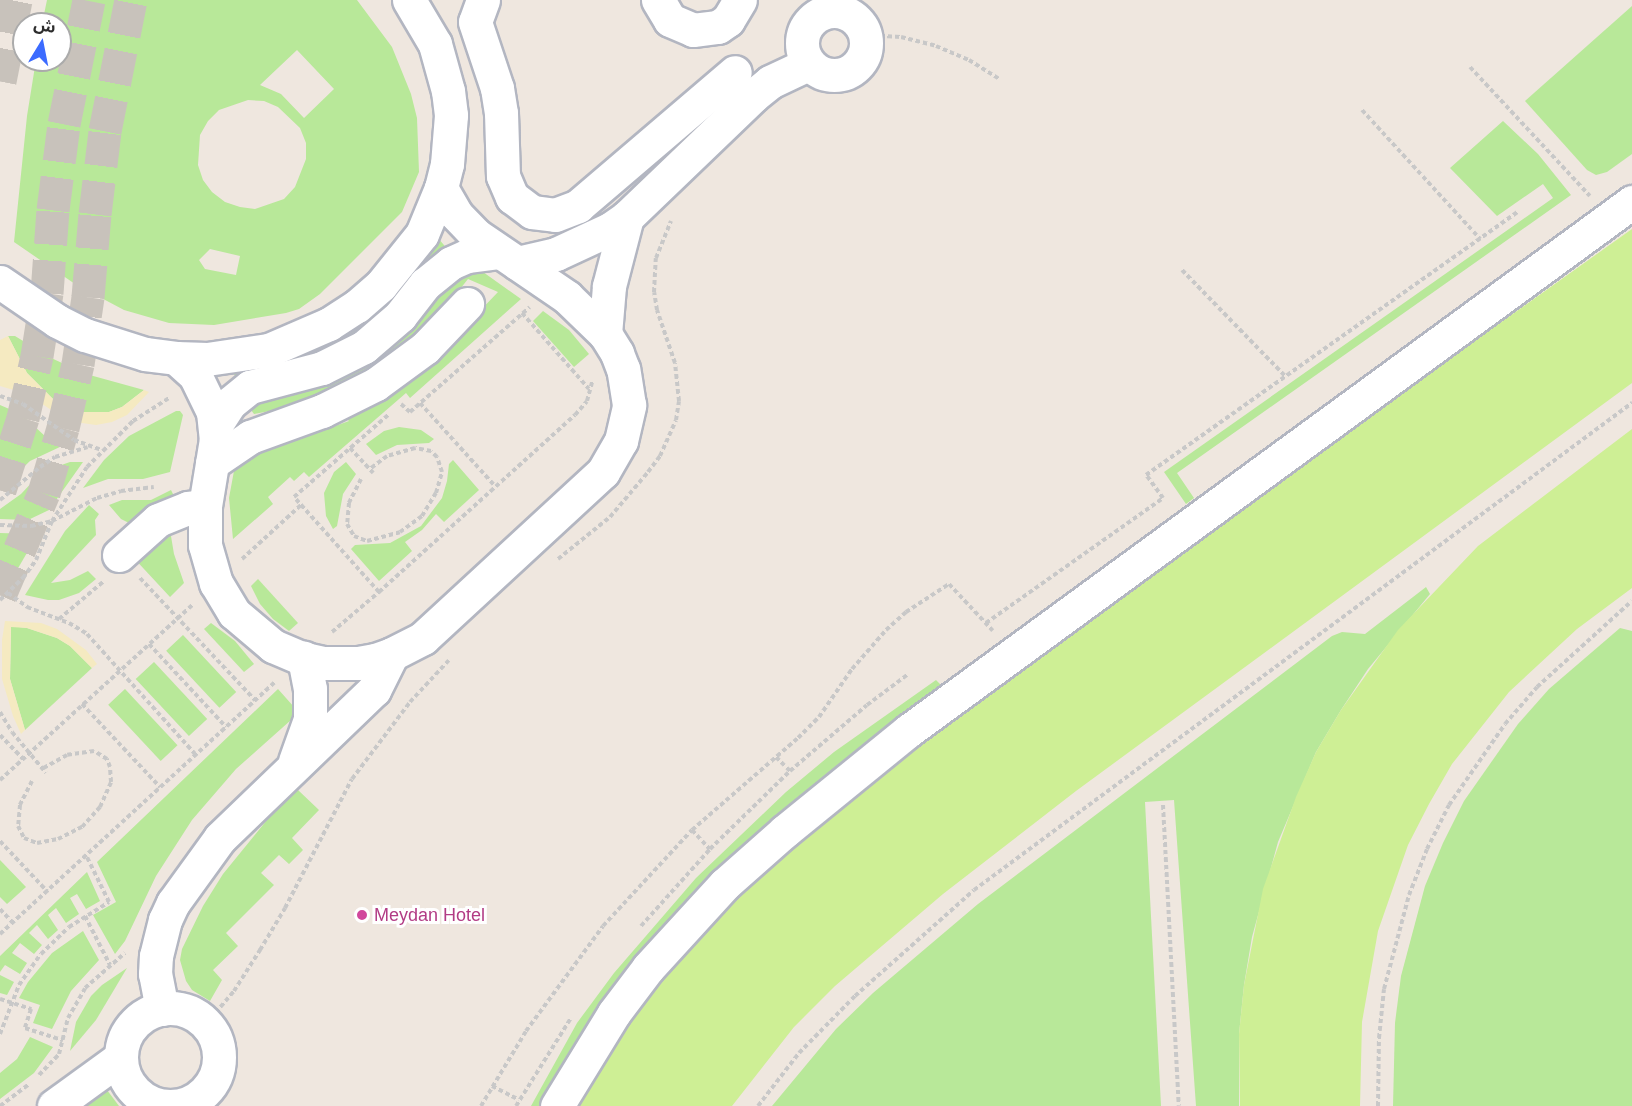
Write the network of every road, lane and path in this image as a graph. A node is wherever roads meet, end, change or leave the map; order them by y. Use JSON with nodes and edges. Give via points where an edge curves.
{"nodes":[{"id":1,"x":410,"y":0,"type":"edge"},
{"id":2,"x":483,"y":0,"type":"edge"},
{"id":3,"x":658,"y":0,"type":"edge"},
{"id":4,"x":740,"y":0,"type":"edge"},
{"id":5,"x":814,"y":7,"type":"edge"},
{"id":6,"x":865,"y":35,"type":"junction"},
{"id":7,"x":808,"y":64,"type":"junction"},
{"id":8,"x":1470,"y":67,"type":"dead end"},
{"id":9,"x":735,"y":72,"type":"dead end"},
{"id":10,"x":1000,"y":79,"type":"dead end"},
{"id":11,"x":1362,"y":110,"type":"dead end"},
{"id":12,"x":655,"y":140,"type":"junction"},
{"id":13,"x":676,"y":169,"type":"junction"},
{"id":14,"x":441,"y":188,"type":"junction"},
{"id":15,"x":1621,"y":210,"type":"edge"},
{"id":16,"x":1518,"y":212,"type":"dead end"},
{"id":17,"x":627,"y":217,"type":"junction"},
{"id":18,"x":1480,"y":239,"type":"junction"},
{"id":19,"x":508,"y":258,"type":"junction"},
{"id":20,"x":1182,"y":270,"type":"dead end"},
{"id":21,"x":0,"y":282,"type":"edge"},
{"id":22,"x":553,"y":287,"type":"junction"},
{"id":23,"x":467,"y":304,"type":"dead end"},
{"id":24,"x":522,"y":314,"type":"junction"},
{"id":25,"x":605,"y":334,"type":"junction"},
{"id":26,"x":176,"y":358,"type":"junction"},
{"id":27,"x":595,"y":374,"type":"dead end"},
{"id":28,"x":1286,"y":376,"type":"junction"},
{"id":29,"x":590,"y":390,"type":"junction"},
{"id":30,"x":0,"y":396,"type":"edge"},
{"id":31,"x":169,"y":398,"type":"dead end"},
{"id":32,"x":420,"y":403,"type":"junction"},
{"id":33,"x":1632,"y":403,"type":"edge"},
{"id":34,"x":215,"y":426,"type":"junction"},
{"id":35,"x":88,"y":447,"type":"junction"},
{"id":36,"x":350,"y":448,"type":"junction"},
{"id":37,"x":101,"y":450,"type":"junction"},
{"id":38,"x":212,"y":464,"type":"junction"},
{"id":39,"x":370,"y":469,"type":"junction"},
{"id":40,"x":373,"y":473,"type":"dead end"},
{"id":41,"x":361,"y":479,"type":"dead end"},
{"id":42,"x":162,"y":486,"type":"dead end"},
{"id":43,"x":495,"y":486,"type":"junction"},
{"id":44,"x":0,"y":500,"type":"edge"},
{"id":45,"x":301,"y":505,"type":"junction"},
{"id":46,"x":205,"y":506,"type":"junction"},
{"id":47,"x":52,"y":522,"type":"junction"},
{"id":48,"x":0,"y":525,"type":"edge"},
{"id":49,"x":122,"y":558,"type":"junction"},
{"id":50,"x":237,"y":564,"type":"dead end"},
{"id":51,"x":379,"y":592,"type":"junction"},
{"id":52,"x":8,"y":593,"type":"junction"},
{"id":53,"x":199,"y":598,"type":"dead end"},
{"id":54,"x":0,"y":600,"type":"edge"},
{"id":55,"x":1632,"y":601,"type":"edge"},
{"id":56,"x":177,"y":618,"type":"junction"},
{"id":57,"x":59,"y":620,"type":"junction"},
{"id":58,"x":986,"y":623,"type":"junction"},
{"id":59,"x":149,"y":644,"type":"junction"},
{"id":60,"x":1014,"y":653,"type":"junction"},
{"id":61,"x":392,"y":654,"type":"junction"},
{"id":62,"x":303,"y":657,"type":"junction"},
{"id":63,"x":120,"y":670,"type":"junction"},
{"id":64,"x":255,"y":700,"type":"junction"},
{"id":65,"x":82,"y":705,"type":"junction"},
{"id":66,"x":0,"y":712,"type":"edge"},
{"id":67,"x":226,"y":727,"type":"junction"},
{"id":68,"x":0,"y":735,"type":"edge"},
{"id":69,"x":29,"y":753,"type":"junction"},
{"id":70,"x":195,"y":754,"type":"junction"},
{"id":71,"x":776,"y":757,"type":"junction"},
{"id":72,"x":23,"y":759,"type":"junction"},
{"id":73,"x":292,"y":768,"type":"junction"},
{"id":74,"x":790,"y":771,"type":"dead end"},
{"id":75,"x":0,"y":780,"type":"edge"},
{"id":76,"x":32,"y":781,"type":"dead end"},
{"id":77,"x":160,"y":787,"type":"junction"},
{"id":78,"x":1163,"y":805,"type":"dead end"},
{"id":79,"x":692,"y":830,"type":"junction"},
{"id":80,"x":0,"y":841,"type":"edge"},
{"id":81,"x":710,"y":849,"type":"dead end"},
{"id":82,"x":86,"y":855,"type":"junction"},
{"id":83,"x":47,"y":891,"type":"junction"},
{"id":84,"x":0,"y":909,"type":"edge"},
{"id":85,"x":85,"y":916,"type":"junction"},
{"id":86,"x":13,"y":922,"type":"junction"},
{"id":87,"x":0,"y":934,"type":"edge"},
{"id":88,"x":110,"y":965,"type":"dead end"},
{"id":89,"x":0,"y":999,"type":"edge"},
{"id":90,"x":10,"y":1003,"type":"junction"},
{"id":91,"x":162,"y":1009,"type":"junction"},
{"id":92,"x":0,"y":1034,"type":"edge"},
{"id":93,"x":63,"y":1040,"type":"dead end"},
{"id":94,"x":120,"y":1058,"type":"junction"},
{"id":95,"x":492,"y":1086,"type":"junction"},
{"id":96,"x":519,"y":1101,"type":"dead end"},
{"id":97,"x":54,"y":1106,"type":"edge"},
{"id":98,"x":178,"y":1106,"type":"edge"},
{"id":99,"x":481,"y":1106,"type":"edge"},
{"id":100,"x":556,"y":1106,"type":"edge"},
{"id":101,"x":758,"y":1106,"type":"edge"},
{"id":102,"x":1179,"y":1106,"type":"edge"},
{"id":103,"x":1378,"y":1106,"type":"edge"}],
"edges":[{"from":1,"to":14,"type":"lane","via":[[435,44],[448,91],[451,140]]},
{"from":2,"to":12,"type":"lane","via":[[475,22],[497,88],[503,176],[509,192],[521,206],[543,215],[567,212]]},
{"from":3,"to":4,"type":"lane","via":[[670,20],[693,30],[718,27],[728,20]]},
{"from":5,"to":6,"type":"lane","via":[[847,13],[861,25]]},
{"from":5,"to":7,"type":"lane","via":[[802,36]]},
{"from":6,"to":7,"type":"lane","via":[[865,54],[853,70],[825,74]]},
{"from":6,"to":10,"type":"path","via":[[901,37],[936,46]]},
{"from":7,"to":13,"type":"lane","via":[[770,82]]},
{"from":8,"to":15,"type":"path"},
{"from":9,"to":12,"type":"lane"},
{"from":11,"to":18,"type":"path"},
{"from":12,"to":13,"type":"lane"},
{"from":13,"to":17,"type":"lane"},
{"from":14,"to":19,"type":"lane","via":[[465,225]]},
{"from":14,"to":26,"type":"lane","via":[[422,234],[403,260],[381,285],[329,324],[269,350],[207,359]]},
{"from":15,"to":60,"type":"lane"},
{"from":16,"to":18,"type":"path"},
{"from":17,"to":19,"type":"lane","via":[[575,247]]},
{"from":17,"to":25,"type":"lane","via":[[609,286]]},
{"from":18,"to":28,"type":"path"},
{"from":19,"to":22,"type":"lane"},
{"from":19,"to":34,"type":"lane","via":[[466,256],[451,263],[424,284],[400,316],[364,346],[322,368],[250,387],[230,403]]},
{"from":20,"to":28,"type":"path"},
{"from":21,"to":26,"type":"lane","via":[[85,335],[135,351]]},
{"from":22,"to":24,"type":"path"},
{"from":22,"to":25,"type":"lane"},
{"from":23,"to":38,"type":"lane","via":[[425,348],[376,384],[322,411],[250,437]]},
{"from":24,"to":29,"type":"path"},
{"from":24,"to":32,"type":"path"},
{"from":25,"to":61,"type":"lane","via":[[617,353],[627,387],[627,423],[614,458],[590,485],[423,638]]},
{"from":26,"to":34,"type":"lane","via":[[203,387]]},
{"from":27,"to":29,"type":"path"},
{"from":28,"to":58,"type":"path","via":[[1146,475],[1163,498]]},
{"from":29,"to":43,"type":"path","via":[[579,411]]},
{"from":30,"to":35,"type":"path","via":[[23,404]]},
{"from":31,"to":37,"type":"path","via":[[133,421]]},
{"from":32,"to":36,"type":"path","via":[[410,412],[402,402]]},
{"from":32,"to":43,"type":"path"},
{"from":33,"to":101,"type":"path","via":[[974,890],[855,996],[799,1053]]},
{"from":34,"to":38,"type":"lane"},
{"from":35,"to":37,"type":"path"},
{"from":35,"to":44,"type":"path","via":[[55,457]]},
{"from":36,"to":39,"type":"path"},
{"from":36,"to":45,"type":"path","via":[[294,497]]},
{"from":37,"to":47,"type":"path","via":[[74,484]]},
{"from":38,"to":46,"type":"lane"},
{"from":39,"to":40,"type":"path"},
{"from":39,"to":41,"type":"path","via":[[387,456],[415,448],[431,451],[442,472],[436,493],[422,516],[400,532],[374,540],[360,540],[347,524],[349,503]]},
{"from":42,"to":47,"type":"path","via":[[97,498]]},
{"from":43,"to":51,"type":"path"},
{"from":45,"to":50,"type":"path"},
{"from":45,"to":51,"type":"path"},
{"from":46,"to":49,"type":"lane","via":[[158,520]]},
{"from":46,"to":62,"type":"lane","via":[[209,564],[224,598],[259,636]]},
{"from":47,"to":48,"type":"path"},
{"from":47,"to":52,"type":"path","via":[[36,560]]},
{"from":49,"to":56,"type":"path"},
{"from":49,"to":57,"type":"path"},
{"from":51,"to":62,"type":"path"},
{"from":52,"to":54,"type":"path"},
{"from":52,"to":57,"type":"path","via":[[27,607]]},
{"from":53,"to":56,"type":"path"},
{"from":55,"to":103,"type":"path","via":[[1576,650],[1505,724],[1449,805],[1409,894],[1384,989]]},
{"from":56,"to":59,"type":"path"},
{"from":56,"to":64,"type":"path"},
{"from":57,"to":63,"type":"path","via":[[87,634]]},
{"from":58,"to":60,"type":"path"},
{"from":58,"to":71,"type":"path","via":[[949,584],[927,597],[868,649],[819,717]]},
{"from":59,"to":63,"type":"path"},
{"from":59,"to":67,"type":"path"},
{"from":60,"to":100,"type":"lane","via":[[845,780],[725,884],[648,968],[614,1013]]},
{"from":61,"to":62,"type":"lane","via":[[349,663],[322,663]]},
{"from":61,"to":73,"type":"lane","via":[[374,690]]},
{"from":62,"to":64,"type":"path"},
{"from":62,"to":73,"type":"lane","via":[[310,688],[310,719]]},
{"from":63,"to":65,"type":"path"},
{"from":63,"to":70,"type":"path"},
{"from":64,"to":67,"type":"path"},
{"from":65,"to":69,"type":"path"},
{"from":65,"to":77,"type":"path"},
{"from":66,"to":69,"type":"path"},
{"from":67,"to":70,"type":"path"},
{"from":68,"to":72,"type":"path"},
{"from":69,"to":72,"type":"path"},
{"from":69,"to":76,"type":"path","via":[[44,771],[67,755],[94,751],[111,766],[111,782],[100,807],[82,827],[58,839],[38,843],[24,838],[18,826],[20,805]]},
{"from":70,"to":77,"type":"path"},
{"from":71,"to":74,"type":"path"},
{"from":71,"to":79,"type":"path"},
{"from":72,"to":75,"type":"path"},
{"from":73,"to":91,"type":"lane","via":[[220,838],[173,903],[156,956],[155,974]]},
{"from":77,"to":82,"type":"path"},
{"from":78,"to":102,"type":"path"},
{"from":79,"to":81,"type":"path"},
{"from":79,"to":95,"type":"path","via":[[589,943]]},
{"from":80,"to":83,"type":"path"},
{"from":82,"to":83,"type":"path"},
{"from":82,"to":85,"type":"path","via":[[109,902]]},
{"from":83,"to":86,"type":"path"},
{"from":84,"to":86,"type":"path"},
{"from":85,"to":88,"type":"path"},
{"from":85,"to":90,"type":"path","via":[[41,954]]},
{"from":86,"to":87,"type":"path"},
{"from":89,"to":90,"type":"path"},
{"from":90,"to":92,"type":"path"},
{"from":90,"to":93,"type":"path","via":[[32,1009],[25,1028]]},
{"from":91,"to":94,"type":"lane","via":[[148,1013],[128,1031]]},
{"from":91,"to":98,"type":"lane","via":[[186,1011],[197,1017],[214,1035],[218,1047],[219,1060],[210,1085],[202,1095]]},
{"from":94,"to":97,"type":"lane"},
{"from":94,"to":98,"type":"lane","via":[[129,1085],[139,1095],[150,1102]]},
{"from":95,"to":96,"type":"path"},
{"from":95,"to":99,"type":"path"}]}
